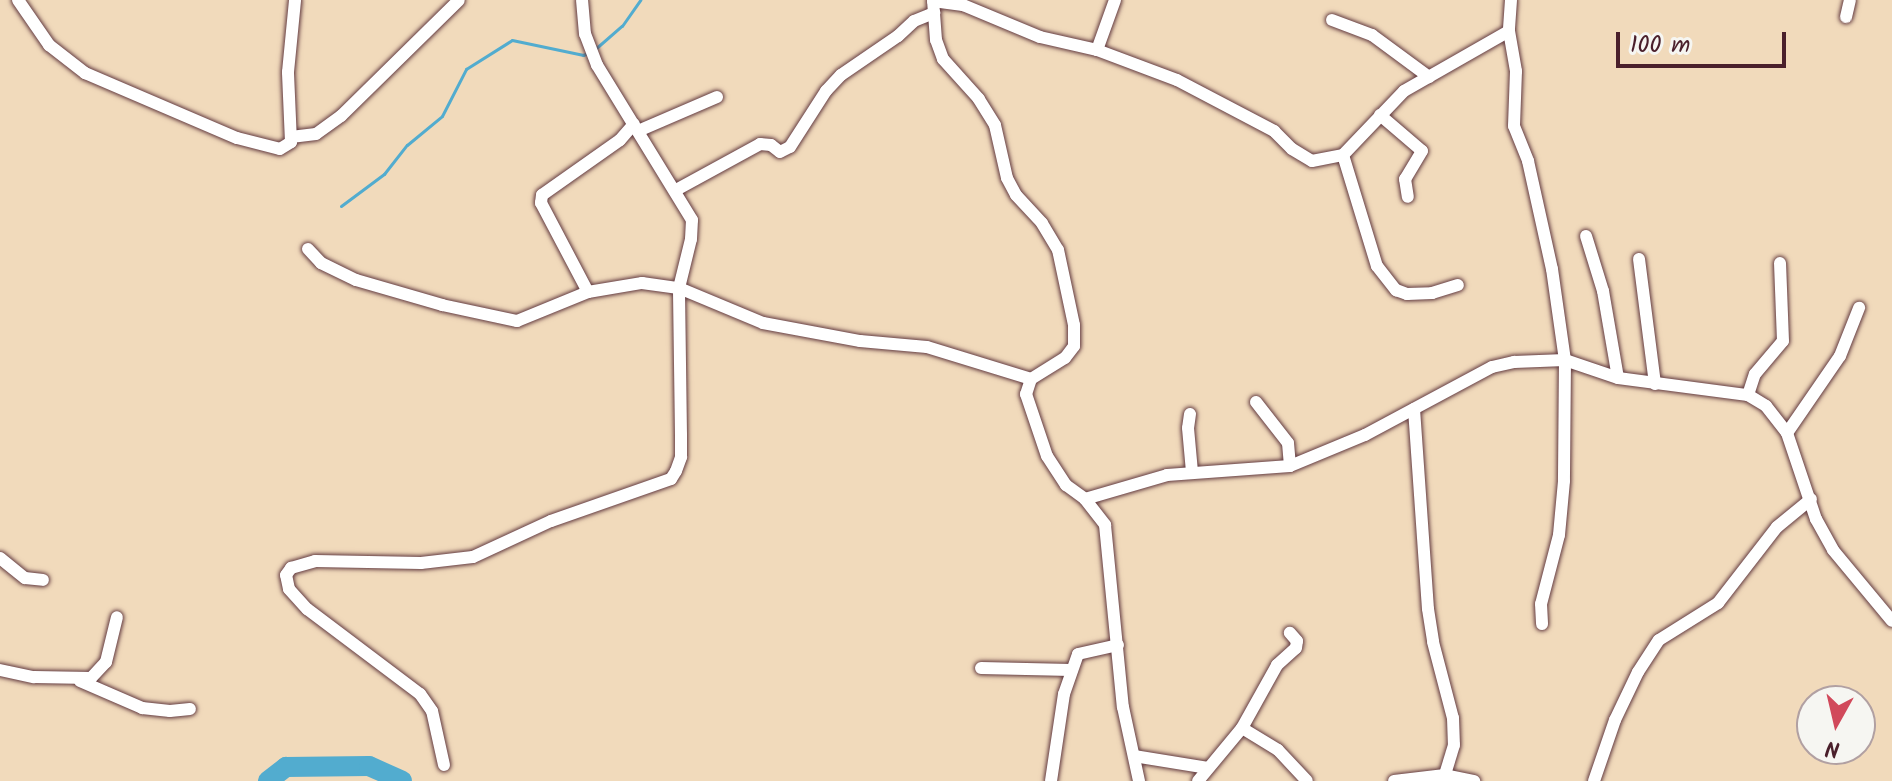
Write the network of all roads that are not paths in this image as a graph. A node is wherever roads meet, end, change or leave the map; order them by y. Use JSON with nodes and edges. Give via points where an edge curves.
{"nodes":[{"id":1,"x":18,"y":0,"type":"edge"},
{"id":2,"x":295,"y":0,"type":"edge"},
{"id":3,"x":459,"y":0,"type":"edge"},
{"id":4,"x":582,"y":0,"type":"edge"},
{"id":5,"x":1115,"y":0,"type":"edge"},
{"id":6,"x":1511,"y":0,"type":"edge"},
{"id":7,"x":1850,"y":0,"type":"edge"},
{"id":8,"x":934,"y":5,"type":"edge"},
{"id":9,"x":1846,"y":17,"type":"dead end"},
{"id":10,"x":1332,"y":20,"type":"dead end"},
{"id":11,"x":1509,"y":31,"type":"junction"},
{"id":12,"x":1097,"y":50,"type":"junction"},
{"id":13,"x":1429,"y":77,"type":"junction"},
{"id":14,"x":717,"y":97,"type":"dead end"},
{"id":15,"x":1380,"y":115,"type":"junction"},
{"id":16,"x":636,"y":127,"type":"junction"},
{"id":17,"x":291,"y":137,"type":"junction"},
{"id":18,"x":1343,"y":155,"type":"junction"},
{"id":19,"x":676,"y":190,"type":"junction"},
{"id":20,"x":1408,"y":197,"type":"dead end"},
{"id":21,"x":1586,"y":236,"type":"dead end"},
{"id":22,"x":308,"y":249,"type":"dead end"},
{"id":23,"x":1639,"y":259,"type":"dead end"},
{"id":24,"x":1780,"y":263,"type":"dead end"},
{"id":25,"x":1458,"y":285,"type":"dead end"},
{"id":26,"x":679,"y":288,"type":"junction"},
{"id":27,"x":588,"y":292,"type":"junction"},
{"id":28,"x":1859,"y":308,"type":"dead end"},
{"id":29,"x":1565,"y":360,"type":"junction"},
{"id":30,"x":1618,"y":378,"type":"junction"},
{"id":31,"x":1031,"y":379,"type":"junction"},
{"id":32,"x":1655,"y":384,"type":"junction"},
{"id":33,"x":1748,"y":395,"type":"junction"},
{"id":34,"x":1256,"y":402,"type":"dead end"},
{"id":35,"x":1414,"y":409,"type":"junction"},
{"id":36,"x":1190,"y":414,"type":"dead end"},
{"id":37,"x":1787,"y":433,"type":"junction"},
{"id":38,"x":1290,"y":466,"type":"junction"},
{"id":39,"x":1192,"y":472,"type":"junction"},
{"id":40,"x":1085,"y":499,"type":"junction"},
{"id":41,"x":1811,"y":499,"type":"junction"},
{"id":42,"x":0,"y":558,"type":"edge"},
{"id":43,"x":43,"y":580,"type":"dead end"},
{"id":44,"x":117,"y":617,"type":"dead end"},
{"id":45,"x":1892,"y":621,"type":"edge"},
{"id":46,"x":1542,"y":624,"type":"dead end"},
{"id":47,"x":1290,"y":633,"type":"dead end"},
{"id":48,"x":1118,"y":645,"type":"junction"},
{"id":49,"x":981,"y":668,"type":"dead end"},
{"id":50,"x":0,"y":670,"type":"edge"},
{"id":51,"x":1071,"y":670,"type":"junction"},
{"id":52,"x":73,"y":678,"type":"junction"},
{"id":53,"x":190,"y":709,"type":"dead end"},
{"id":54,"x":1242,"y":728,"type":"junction"},
{"id":55,"x":1134,"y":756,"type":"junction"},
{"id":56,"x":444,"y":765,"type":"dead end"},
{"id":57,"x":1208,"y":768,"type":"junction"},
{"id":58,"x":1445,"y":775,"type":"junction"},
{"id":59,"x":1051,"y":781,"type":"edge"},
{"id":60,"x":1139,"y":781,"type":"edge"},
{"id":61,"x":1198,"y":781,"type":"edge"},
{"id":62,"x":1307,"y":781,"type":"edge"},
{"id":63,"x":1400,"y":781,"type":"edge"},
{"id":64,"x":1474,"y":781,"type":"edge"},
{"id":65,"x":1594,"y":781,"type":"edge"}],
"edges":[{"from":1,"to":17,"type":"street","via":[[49,45],[94,78],[257,144],[283,149]]},
{"from":2,"to":17,"type":"street","via":[[288,72]]},
{"from":3,"to":17,"type":"street","via":[[341,116],[316,134]]},
{"from":4,"to":16,"type":"street","via":[[585,34],[597,65]]},
{"from":5,"to":12,"type":"street"},
{"from":6,"to":11,"type":"street"},
{"from":7,"to":9,"type":"street"},
{"from":8,"to":12,"type":"street","via":[[963,5],[1040,37]]},
{"from":8,"to":19,"type":"street","via":[[841,75],[790,147],[780,152],[760,144]]},
{"from":8,"to":31,"type":"street","via":[[943,59],[995,125],[1007,178],[1058,250],[1074,346],[1065,358]]},
{"from":10,"to":13,"type":"street","via":[[1372,35]]},
{"from":11,"to":13,"type":"street"},
{"from":11,"to":29,"type":"street","via":[[1516,71],[1514,126],[1528,161],[1552,269]]},
{"from":12,"to":18,"type":"street","via":[[1230,107],[1274,131],[1312,161]]},
{"from":13,"to":15,"type":"street","via":[[1404,91]]},
{"from":14,"to":16,"type":"street"},
{"from":15,"to":18,"type":"street"},
{"from":15,"to":20,"type":"street","via":[[1422,151],[1405,179]]},
{"from":16,"to":19,"type":"street"},
{"from":16,"to":27,"type":"street","via":[[542,195],[541,203]]},
{"from":18,"to":25,"type":"street","via":[[1377,266],[1396,290],[1432,293]]},
{"from":19,"to":26,"type":"street","via":[[692,220]]},
{"from":21,"to":30,"type":"street","via":[[1603,291]]},
{"from":22,"to":27,"type":"street","via":[[321,263],[356,280],[517,321]]},
{"from":23,"to":32,"type":"street"},
{"from":24,"to":33,"type":"street","via":[[1783,341],[1755,374]]},
{"from":26,"to":27,"type":"street","via":[[642,283]]},
{"from":26,"to":31,"type":"street","via":[[763,323],[927,347]]},
{"from":26,"to":56,"type":"street","via":[[681,457],[671,479],[551,521],[473,557],[421,563],[315,561],[291,568],[286,575],[289,589],[307,609],[420,694],[432,711]]},
{"from":28,"to":37,"type":"street","via":[[1840,356]]},
{"from":29,"to":30,"type":"street"},
{"from":29,"to":35,"type":"street","via":[[1492,367]]},
{"from":29,"to":46,"type":"street","via":[[1564,481],[1559,535],[1541,604]]},
{"from":30,"to":32,"type":"street"},
{"from":31,"to":40,"type":"street","via":[[1026,394],[1047,456],[1066,485]]},
{"from":32,"to":33,"type":"street"},
{"from":33,"to":37,"type":"street","via":[[1766,406]]},
{"from":34,"to":38,"type":"street","via":[[1288,443]]},
{"from":35,"to":38,"type":"street"},
{"from":35,"to":58,"type":"street","via":[[1428,609],[1453,718],[1454,745]]},
{"from":36,"to":39,"type":"street"},
{"from":37,"to":41,"type":"street"},
{"from":38,"to":39,"type":"street"},
{"from":39,"to":40,"type":"street"},
{"from":40,"to":48,"type":"street","via":[[1105,525]]},
{"from":41,"to":45,"type":"street","via":[[1833,550]]},
{"from":41,"to":65,"type":"street","via":[[1770,536],[1718,603],[1659,640],[1615,720]]},
{"from":42,"to":43,"type":"street","via":[[25,578]]},
{"from":44,"to":52,"type":"street","via":[[102,668],[91,678]]},
{"from":47,"to":54,"type":"street","via":[[1296,648],[1277,665]]},
{"from":48,"to":51,"type":"street","via":[[1078,654]]},
{"from":48,"to":55,"type":"street"},
{"from":49,"to":51,"type":"street"},
{"from":50,"to":52,"type":"street"},
{"from":51,"to":59,"type":"street"},
{"from":52,"to":53,"type":"street","via":[[142,708]]},
{"from":54,"to":57,"type":"street"},
{"from":54,"to":62,"type":"street","via":[[1278,750]]},
{"from":55,"to":57,"type":"street"},
{"from":55,"to":60,"type":"street"},
{"from":57,"to":61,"type":"street"},
{"from":58,"to":63,"type":"street"},
{"from":58,"to":64,"type":"street"}]}
